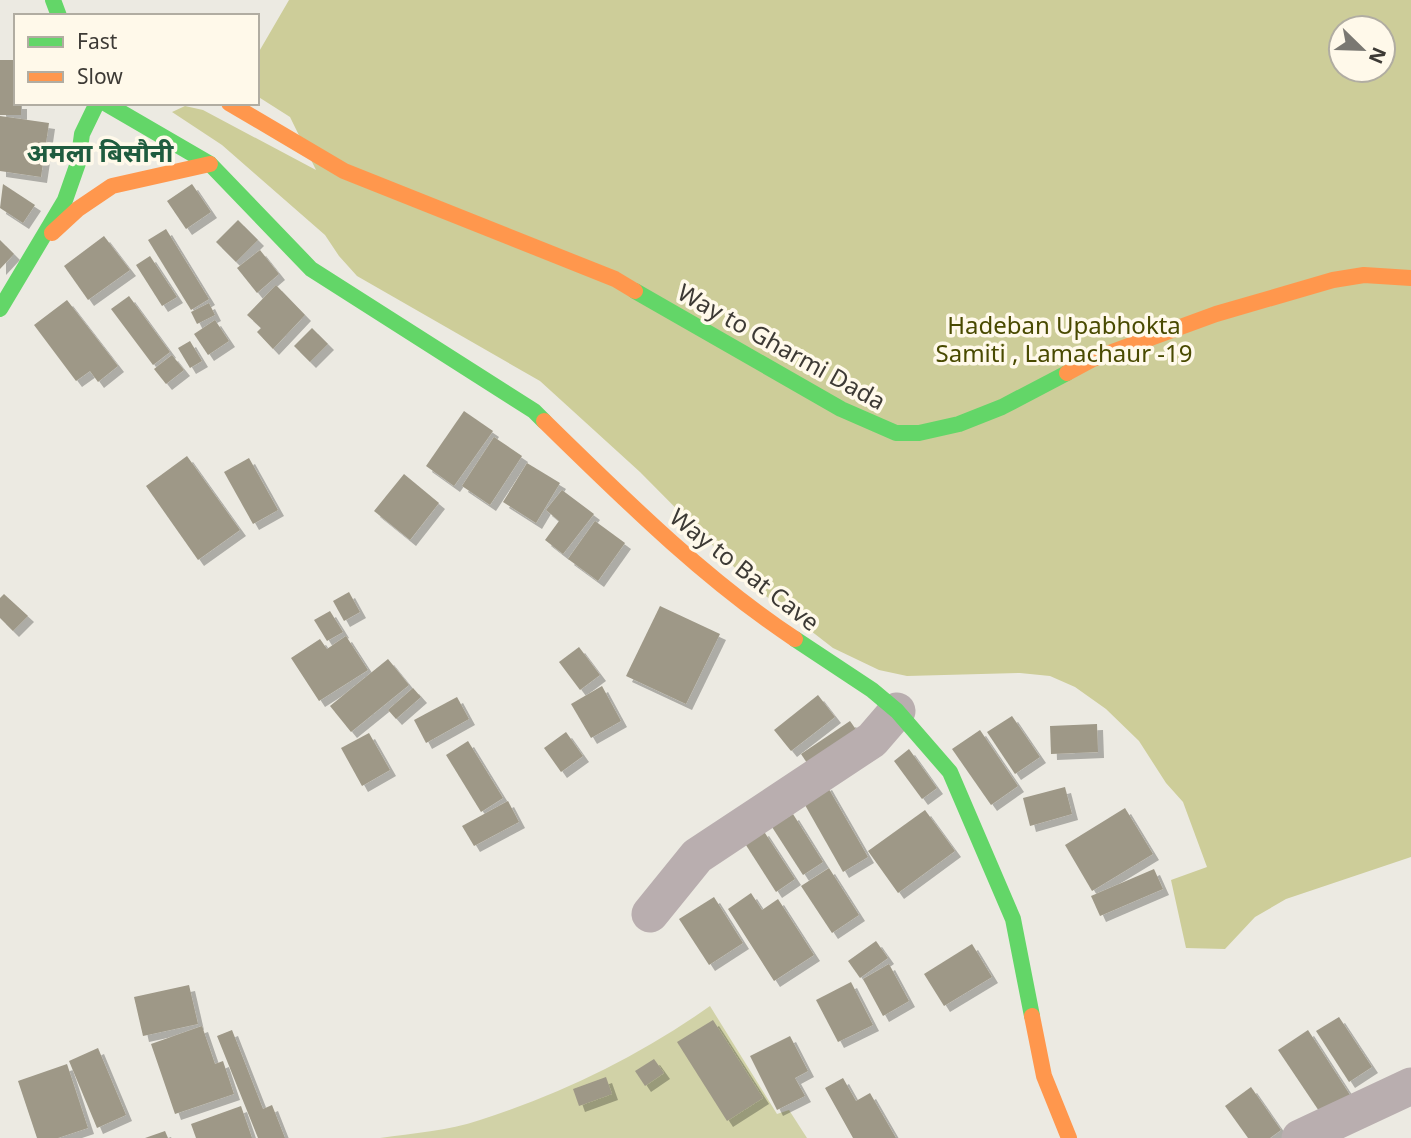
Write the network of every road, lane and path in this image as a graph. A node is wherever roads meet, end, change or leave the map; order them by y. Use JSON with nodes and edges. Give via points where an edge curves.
{"nodes":[{"id":1,"x":96,"y":105,"type":"edge"},
{"id":2,"x":108,"y":105,"type":"edge"},
{"id":3,"x":232,"y":105,"type":"edge"},
{"id":4,"x":210,"y":163,"type":"junction"},
{"id":5,"x":42,"y":241,"type":"junction"},
{"id":6,"x":1411,"y":278,"type":"edge"},
{"id":7,"x":0,"y":309,"type":"edge"},
{"id":8,"x":897,"y":711,"type":"junction"},
{"id":9,"x":650,"y":914,"type":"dead end"},
{"id":10,"x":1411,"y":1086,"type":"edge"},
{"id":11,"x":1069,"y":1138,"type":"edge"},
{"id":12,"x":1300,"y":1138,"type":"edge"}],
"edges":[{"from":1,"to":5,"type":"main road","via":[[82,134],[65,200]]},
{"from":2,"to":4,"type":"main road","name":"Way to Bat Cave"},
{"from":3,"to":6,"type":"main road","name":"Way to Gharmi Dada","via":[[344,171],[615,279],[841,409],[896,433],[959,424],[1093,359],[1216,314],[1333,280],[1364,275]]},
{"from":4,"to":5,"type":"main road","via":[[112,186]]},
{"from":4,"to":8,"type":"main road","name":"Way to Bat Cave","via":[[311,269],[534,411],[628,503],[759,613]]},
{"from":5,"to":7,"type":"main road"},
{"from":8,"to":9,"type":"street","via":[[872,740],[697,856]]},
{"from":8,"to":11,"type":"main road","name":"Way to Bat Cave","via":[[950,772],[1013,919],[1044,1076]]},
{"from":10,"to":12,"type":"street"}]}
